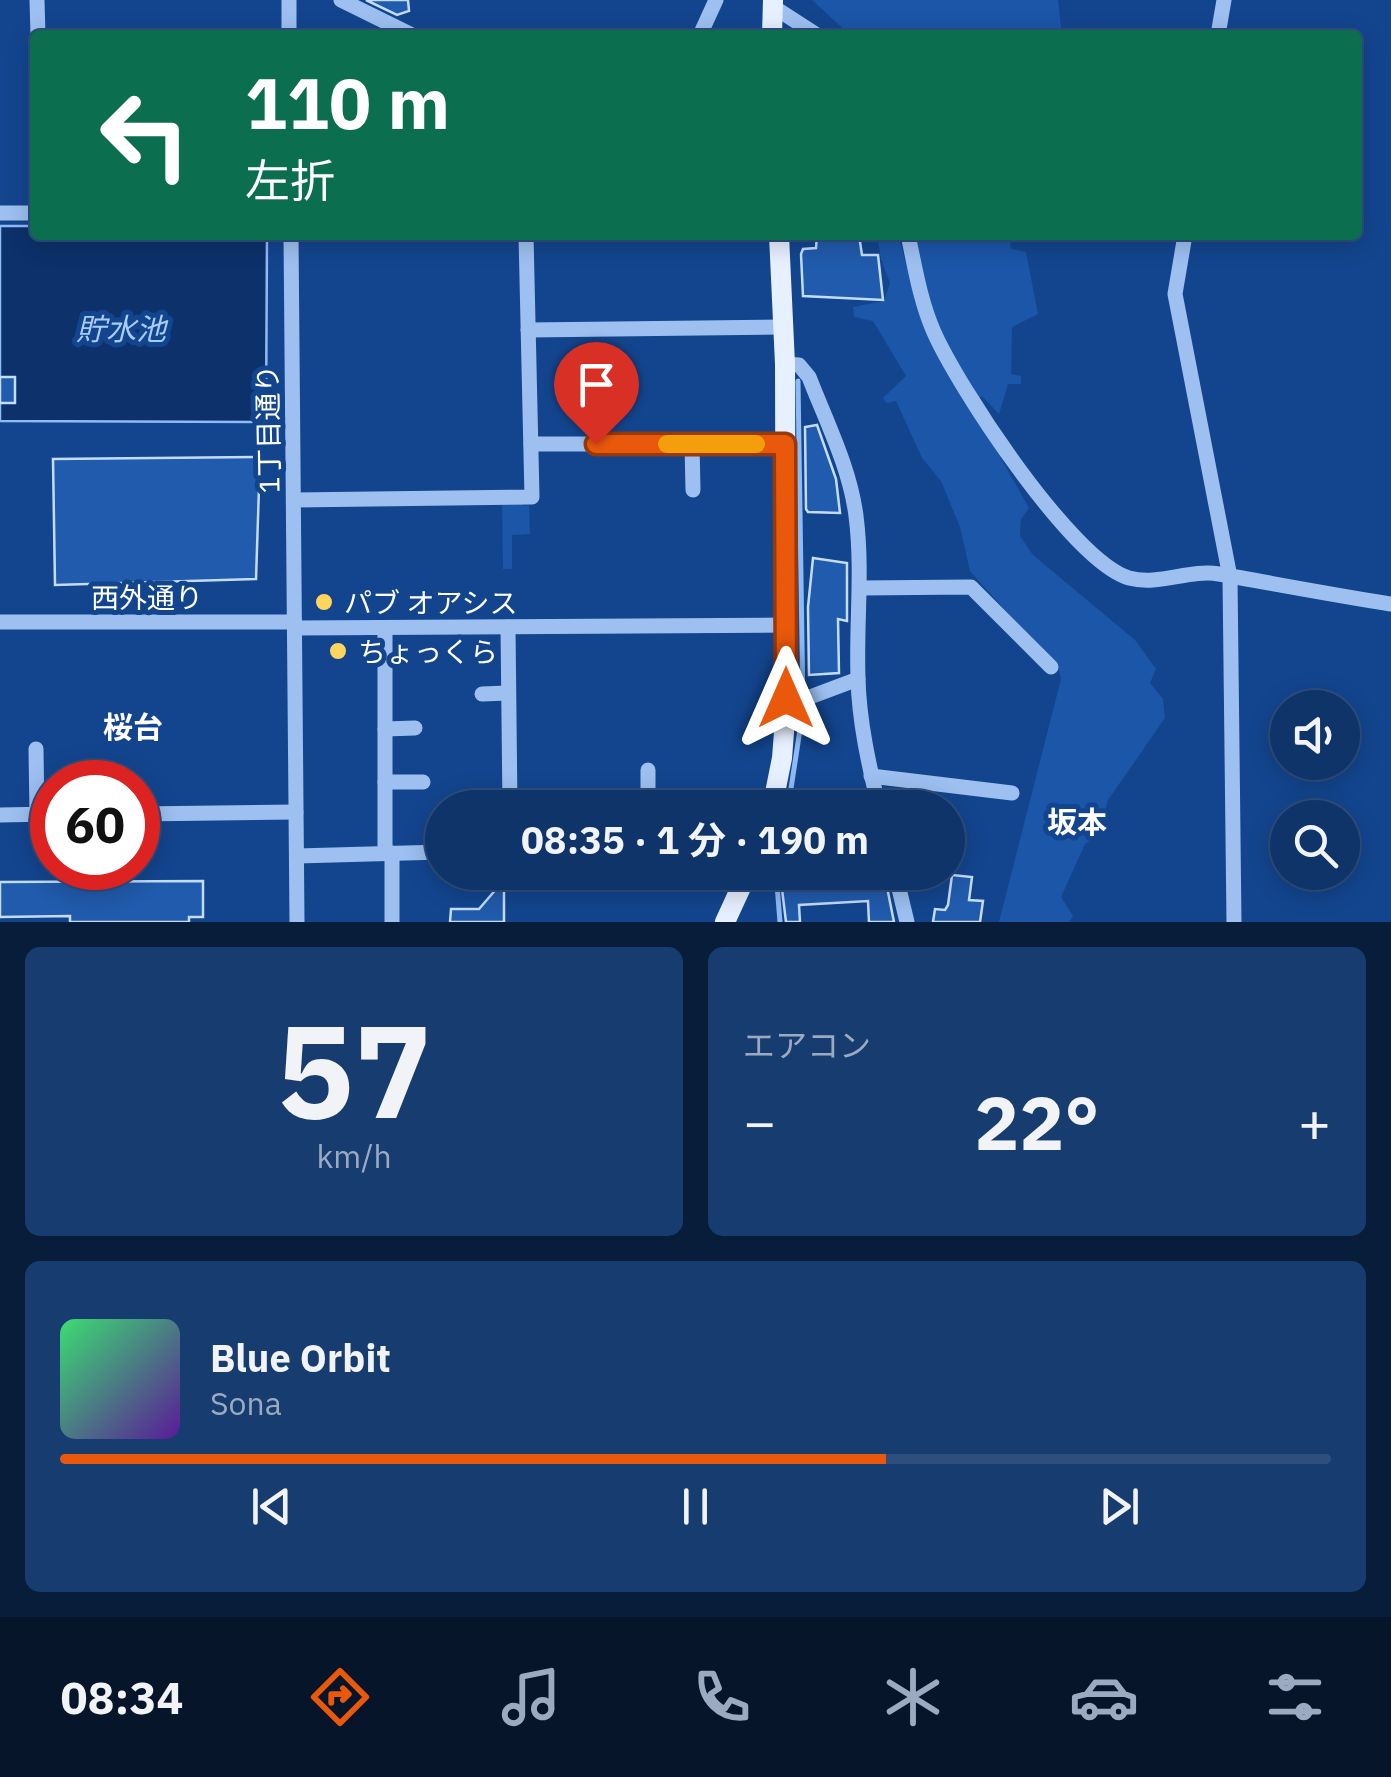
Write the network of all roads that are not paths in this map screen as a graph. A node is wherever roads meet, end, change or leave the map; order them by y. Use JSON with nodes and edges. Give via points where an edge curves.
{"nodes":[{"id":1,"x":38,"y":0,"type":"edge"},
{"id":2,"x":289,"y":0,"type":"edge"},
{"id":3,"x":340,"y":0,"type":"edge"},
{"id":4,"x":716,"y":0,"type":"edge"},
{"id":5,"x":1224,"y":0,"type":"edge"},
{"id":6,"x":772,"y":3,"type":"edge"},
{"id":7,"x":38,"y":30,"type":"edge"},
{"id":8,"x":289,"y":30,"type":"edge"},
{"id":9,"x":402,"y":30,"type":"edge"},
{"id":10,"x":702,"y":30,"type":"edge"},
{"id":11,"x":772,"y":30,"type":"edge"},
{"id":12,"x":811,"y":30,"type":"edge"},
{"id":13,"x":1219,"y":30,"type":"edge"},
{"id":14,"x":0,"y":213,"type":"edge"},
{"id":15,"x":30,"y":213,"type":"edge"},
{"id":16,"x":291,"y":240,"type":"edge"},
{"id":17,"x":526,"y":240,"type":"edge"},
{"id":18,"x":779,"y":240,"type":"edge"},
{"id":19,"x":909,"y":240,"type":"edge"},
{"id":20,"x":1184,"y":240,"type":"edge"},
{"id":21,"x":783,"y":327,"type":"junction"},
{"id":22,"x":528,"y":330,"type":"junction"},
{"id":23,"x":785,"y":364,"type":"junction"},
{"id":24,"x":531,"y":444,"type":"junction"},
{"id":25,"x":692,"y":444,"type":"junction"},
{"id":26,"x":785,"y":444,"type":"junction"},
{"id":27,"x":693,"y":490,"type":"dead end"},
{"id":28,"x":294,"y":500,"type":"junction"},
{"id":29,"x":1230,"y":577,"type":"junction"},
{"id":30,"x":860,"y":588,"type":"junction"},
{"id":31,"x":1391,"y":604,"type":"edge"},
{"id":32,"x":0,"y":622,"type":"edge"},
{"id":33,"x":786,"y":624,"type":"junction"},
{"id":34,"x":295,"y":625,"type":"junction"},
{"id":35,"x":508,"y":626,"type":"junction"},
{"id":36,"x":385,"y":628,"type":"junction"},
{"id":37,"x":1051,"y":667,"type":"dead end"},
{"id":38,"x":858,"y":680,"type":"junction"},
{"id":39,"x":508,"y":693,"type":"junction"},
{"id":40,"x":482,"y":694,"type":"dead end"},
{"id":41,"x":796,"y":698,"type":"junction"},
{"id":42,"x":415,"y":728,"type":"dead end"},
{"id":43,"x":385,"y":729,"type":"junction"},
{"id":44,"x":36,"y":749,"type":"dead end"},
{"id":45,"x":38,"y":760,"type":"edge"},
{"id":46,"x":648,"y":770,"type":"dead end"},
{"id":47,"x":872,"y":776,"type":"junction"},
{"id":48,"x":386,"y":782,"type":"junction"},
{"id":49,"x":423,"y":782,"type":"dead end"},
{"id":50,"x":510,"y":790,"type":"edge"},
{"id":51,"x":648,"y":790,"type":"edge"},
{"id":52,"x":776,"y":790,"type":"edge"},
{"id":53,"x":875,"y":790,"type":"edge"},
{"id":54,"x":1012,"y":793,"type":"dead end"},
{"id":55,"x":296,"y":812,"type":"junction"},
{"id":56,"x":0,"y":814,"type":"edge"},
{"id":57,"x":30,"y":814,"type":"edge"},
{"id":58,"x":160,"y":814,"type":"edge"},
{"id":59,"x":425,"y":852,"type":"edge"},
{"id":60,"x":389,"y":853,"type":"junction"},
{"id":61,"x":297,"y":856,"type":"junction"},
{"id":62,"x":740,"y":890,"type":"edge"},
{"id":63,"x":900,"y":890,"type":"edge"},
{"id":64,"x":298,"y":922,"type":"edge"},
{"id":65,"x":392,"y":922,"type":"edge"},
{"id":66,"x":725,"y":922,"type":"edge"},
{"id":67,"x":908,"y":922,"type":"edge"},
{"id":68,"x":1234,"y":922,"type":"edge"}],
"edges":[{"from":1,"to":7,"type":"street"},
{"from":2,"to":8,"type":"street"},
{"from":3,"to":9,"type":"street"},
{"from":4,"to":10,"type":"street"},
{"from":5,"to":13,"type":"street"},
{"from":6,"to":11,"type":"main road"},
{"from":6,"to":12,"type":"street"},
{"from":14,"to":15,"type":"street"},
{"from":16,"to":28,"type":"street","name":"1丁目通り"},
{"from":17,"to":22,"type":"street"},
{"from":18,"to":21,"type":"main road"},
{"from":19,"to":29,"type":"street","via":[[932,329],[954,372],[1070,531],[1126,577]]},
{"from":20,"to":29,"type":"street","via":[[1175,294]]},
{"from":21,"to":22,"type":"street"},
{"from":21,"to":23,"type":"main road"},
{"from":22,"to":24,"type":"street"},
{"from":23,"to":26,"type":"main road"},
{"from":23,"to":30,"type":"street","via":[[799,365],[809,376],[848,481]]},
{"from":24,"to":25,"type":"street"},
{"from":24,"to":28,"type":"street","via":[[532,497]]},
{"from":25,"to":26,"type":"street"},
{"from":25,"to":27,"type":"street"},
{"from":26,"to":33,"type":"main road"},
{"from":28,"to":34,"type":"street","name":"1丁目通り"},
{"from":29,"to":31,"type":"street"},
{"from":29,"to":68,"type":"street"},
{"from":30,"to":37,"type":"street","via":[[971,587]]},
{"from":30,"to":38,"type":"street"},
{"from":32,"to":34,"type":"street","name":"西外通り"},
{"from":33,"to":35,"type":"street","name":"西外通り"},
{"from":33,"to":41,"type":"main road"},
{"from":34,"to":36,"type":"street","name":"西外通り"},
{"from":34,"to":55,"type":"street","name":"1丁目通り"},
{"from":35,"to":36,"type":"street","name":"西外通り"},
{"from":35,"to":39,"type":"street"},
{"from":36,"to":43,"type":"street"},
{"from":38,"to":41,"type":"street"},
{"from":38,"to":47,"type":"street"},
{"from":39,"to":40,"type":"street"},
{"from":39,"to":50,"type":"street"},
{"from":41,"to":52,"type":"main road"},
{"from":42,"to":43,"type":"street"},
{"from":43,"to":48,"type":"street"},
{"from":44,"to":45,"type":"street"},
{"from":46,"to":51,"type":"street"},
{"from":47,"to":53,"type":"street"},
{"from":47,"to":54,"type":"street"},
{"from":48,"to":49,"type":"street"},
{"from":48,"to":60,"type":"street"},
{"from":55,"to":58,"type":"street"},
{"from":55,"to":61,"type":"street","name":"1丁目通り"},
{"from":56,"to":57,"type":"street"},
{"from":59,"to":60,"type":"street"},
{"from":60,"to":61,"type":"street"},
{"from":60,"to":65,"type":"street"},
{"from":61,"to":64,"type":"street","name":"1丁目通り"},
{"from":62,"to":66,"type":"main road"},
{"from":63,"to":67,"type":"street"}]}
